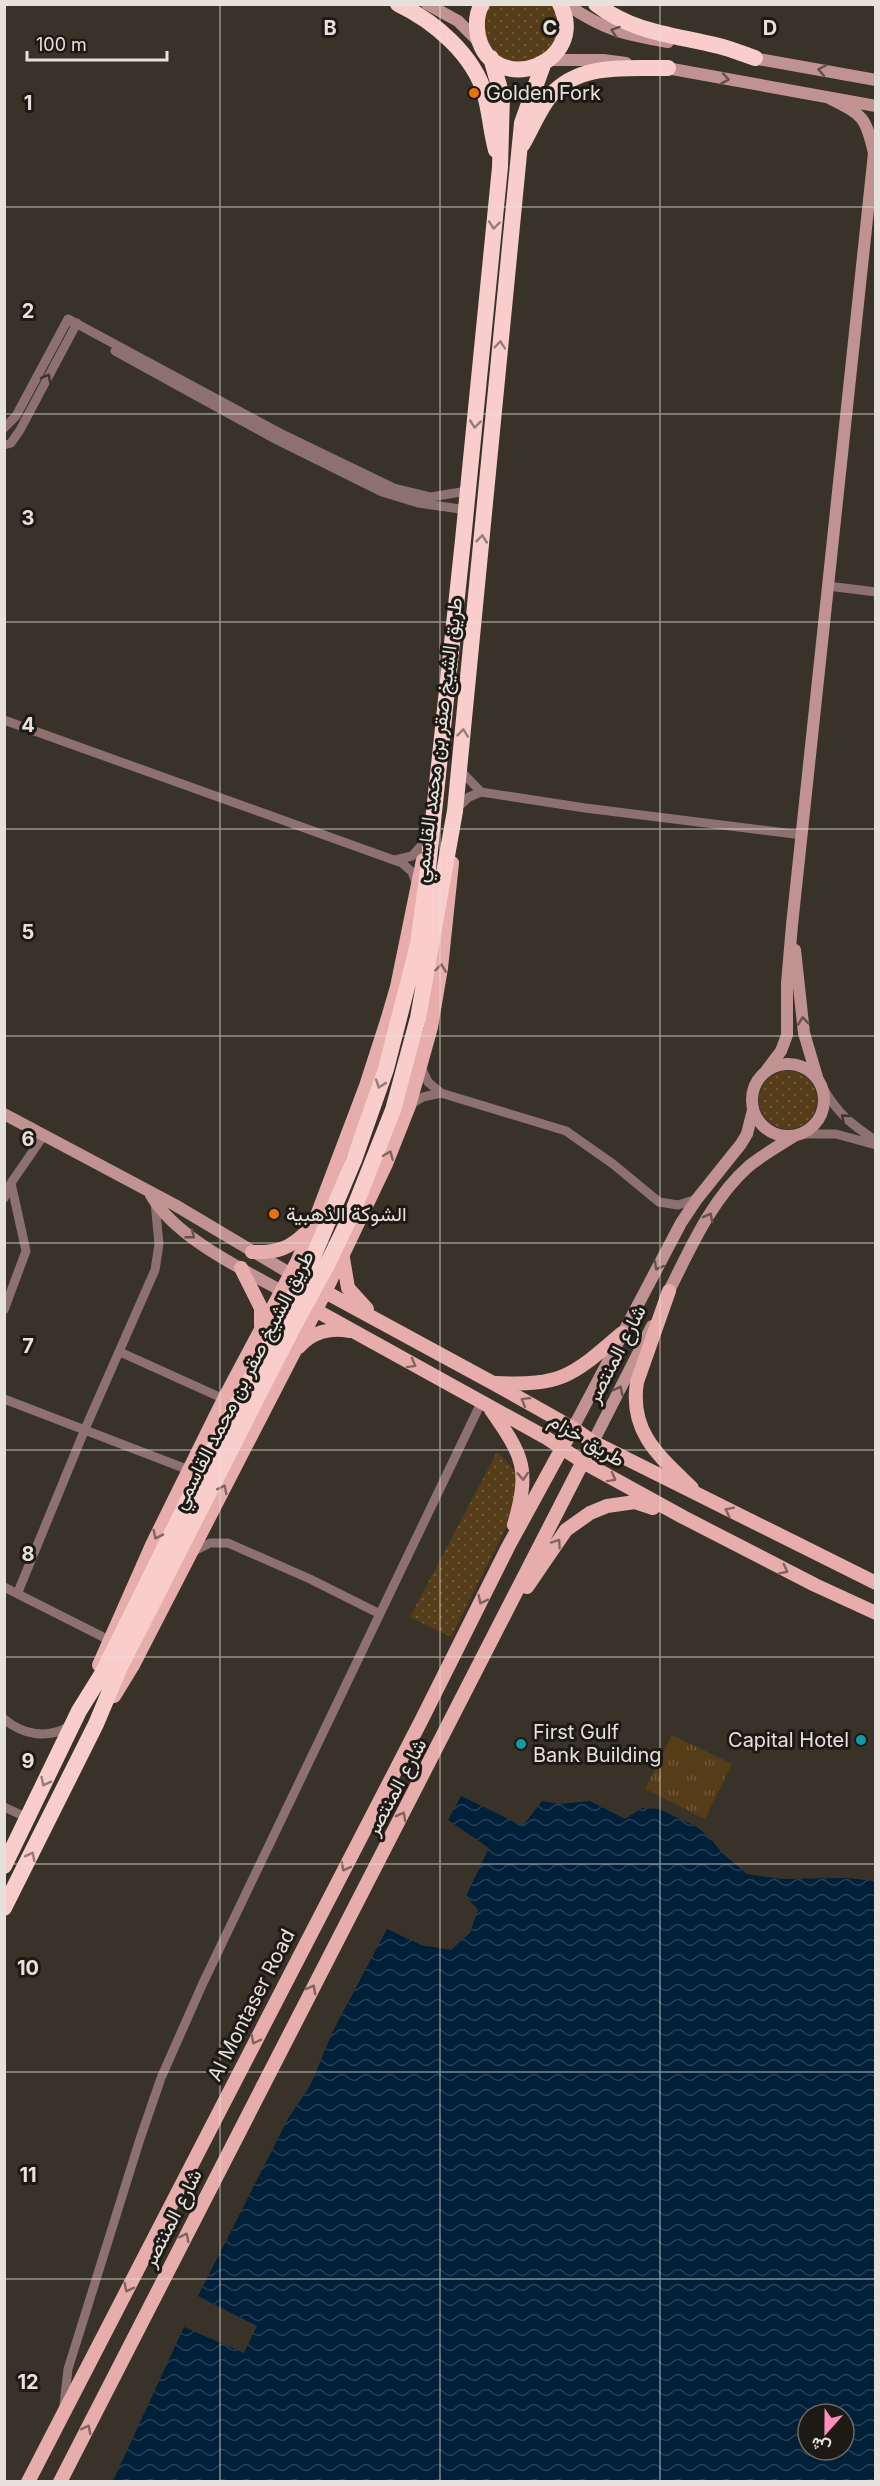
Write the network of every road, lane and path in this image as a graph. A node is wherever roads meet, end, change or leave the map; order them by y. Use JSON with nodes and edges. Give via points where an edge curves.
{"nodes":[{"id":1,"x":398,"y":4,"type":"edge"},
{"id":2,"x":427,"y":4,"type":"edge"},
{"id":3,"x":482,"y":4,"type":"edge"},
{"id":4,"x":560,"y":4,"type":"edge"},
{"id":5,"x":566,"y":4,"type":"edge"},
{"id":6,"x":596,"y":4,"type":"edge"},
{"id":7,"x":480,"y":43,"type":"junction"},
{"id":8,"x":491,"y":58,"type":"junction"},
{"id":9,"x":755,"y":58,"type":"junction"},
{"id":10,"x":547,"y":61,"type":"junction"},
{"id":11,"x":668,"y":68,"type":"junction"},
{"id":12,"x":876,"y":80,"type":"edge"},
{"id":13,"x":827,"y":97,"type":"junction"},
{"id":14,"x":876,"y":106,"type":"edge"},
{"id":15,"x":520,"y":148,"type":"junction"},
{"id":16,"x":875,"y":152,"type":"edge"},
{"id":17,"x":500,"y":167,"type":"junction"},
{"id":18,"x":72,"y":325,"type":"junction"},
{"id":19,"x":4,"y":428,"type":"edge"},
{"id":20,"x":4,"y":445,"type":"edge"},
{"id":21,"x":461,"y":492,"type":"dead end"},
{"id":22,"x":460,"y":509,"type":"dead end"},
{"id":23,"x":828,"y":586,"type":"junction"},
{"id":24,"x":876,"y":592,"type":"edge"},
{"id":25,"x":4,"y":720,"type":"edge"},
{"id":26,"x":459,"y":768,"type":"junction"},
{"id":27,"x":481,"y":792,"type":"junction"},
{"id":28,"x":455,"y":811,"type":"junction"},
{"id":29,"x":432,"y":821,"type":"junction"},
{"id":30,"x":453,"y":833,"type":"junction"},
{"id":31,"x":802,"y":835,"type":"junction"},
{"id":32,"x":428,"y":838,"type":"junction"},
{"id":33,"x":395,"y":860,"type":"junction"},
{"id":34,"x":417,"y":885,"type":"junction"},
{"id":35,"x":792,"y":925,"type":"junction"},
{"id":36,"x":421,"y":1064,"type":"junction"},
{"id":37,"x":766,"y":1071,"type":"junction"},
{"id":38,"x":820,"y":1083,"type":"junction"},
{"id":39,"x":441,"y":1093,"type":"junction"},
{"id":40,"x":409,"y":1106,"type":"junction"},
{"id":41,"x":753,"y":1110,"type":"junction"},
{"id":42,"x":4,"y":1114,"type":"edge"},
{"id":43,"x":799,"y":1134,"type":"junction"},
{"id":44,"x":44,"y":1135,"type":"junction"},
{"id":45,"x":876,"y":1143,"type":"edge"},
{"id":46,"x":11,"y":1183,"type":"junction"},
{"id":47,"x":4,"y":1198,"type":"edge"},
{"id":48,"x":153,"y":1198,"type":"junction"},
{"id":49,"x":697,"y":1199,"type":"junction"},
{"id":50,"x":313,"y":1226,"type":"junction"},
{"id":51,"x":252,"y":1252,"type":"junction"},
{"id":52,"x":343,"y":1254,"type":"junction"},
{"id":53,"x":319,"y":1265,"type":"junction"},
{"id":54,"x":241,"y":1268,"type":"junction"},
{"id":55,"x":291,"y":1274,"type":"junction"},
{"id":56,"x":282,"y":1291,"type":"junction"},
{"id":57,"x":669,"y":1291,"type":"junction"},
{"id":58,"x":325,"y":1292,"type":"junction"},
{"id":59,"x":4,"y":1310,"type":"edge"},
{"id":60,"x":315,"y":1311,"type":"junction"},
{"id":61,"x":379,"y":1320,"type":"junction"},
{"id":62,"x":284,"y":1329,"type":"junction"},
{"id":63,"x":260,"y":1332,"type":"junction"},
{"id":64,"x":622,"y":1333,"type":"junction"},
{"id":65,"x":361,"y":1335,"type":"junction"},
{"id":66,"x":120,"y":1352,"type":"junction"},
{"id":67,"x":293,"y":1353,"type":"junction"},
{"id":68,"x":493,"y":1383,"type":"junction"},
{"id":69,"x":4,"y":1399,"type":"edge"},
{"id":70,"x":225,"y":1399,"type":"junction"},
{"id":71,"x":485,"y":1405,"type":"junction"},
{"id":72,"x":573,"y":1428,"type":"junction"},
{"id":73,"x":85,"y":1429,"type":"junction"},
{"id":74,"x":593,"y":1443,"type":"junction"},
{"id":75,"x":562,"y":1448,"type":"junction"},
{"id":76,"x":583,"y":1461,"type":"junction"},
{"id":77,"x":189,"y":1470,"type":"junction"},
{"id":78,"x":702,"y":1497,"type":"junction"},
{"id":79,"x":683,"y":1517,"type":"junction"},
{"id":80,"x":508,"y":1547,"type":"junction"},
{"id":81,"x":188,"y":1556,"type":"junction"},
{"id":82,"x":874,"y":1582,"type":"edge"},
{"id":83,"x":4,"y":1587,"type":"edge"},
{"id":84,"x":18,"y":1592,"type":"junction"},
{"id":85,"x":876,"y":1613,"type":"edge"},
{"id":86,"x":380,"y":1614,"type":"junction"},
{"id":87,"x":499,"y":1625,"type":"junction"},
{"id":88,"x":109,"y":1640,"type":"junction"},
{"id":89,"x":76,"y":1717,"type":"junction"},
{"id":90,"x":4,"y":1719,"type":"edge"},
{"id":91,"x":96,"y":1724,"type":"junction"},
{"id":92,"x":45,"y":1735,"type":"junction"},
{"id":93,"x":57,"y":1758,"type":"junction"},
{"id":94,"x":4,"y":1807,"type":"edge"},
{"id":95,"x":28,"y":1818,"type":"junction"},
{"id":96,"x":4,"y":1866,"type":"edge"},
{"id":97,"x":4,"y":1908,"type":"edge"},
{"id":98,"x":63,"y":2410,"type":"junction"},
{"id":99,"x":28,"y":2481,"type":"edge"},
{"id":100,"x":60,"y":2481,"type":"edge"}],
"edges":[{"from":1,"to":17,"type":"highway","via":[[439,28],[478,79],[485,94]]},
{"from":2,"to":7,"type":"street","via":[[458,21]]},
{"from":3,"to":7,"type":"highway","via":[[476,27]]},
{"from":4,"to":10,"type":"highway","name":"طريق الشيخ صقر بن محمد القاسمي","via":[[566,30],[560,46]]},
{"from":9,"to":5,"type":"street","one_way":true,"via":[[621,34]]},
{"from":6,"to":9,"type":"highway","via":[[626,23],[650,32],[720,46]]},
{"from":7,"to":8,"type":"highway"},
{"from":8,"to":10,"type":"highway","via":[[504,67],[520,70]]},
{"from":8,"to":17,"type":"highway","name":"طريق الشيخ صقر بن محمد القاسمي","via":[[502,96]]},
{"from":12,"to":9,"type":"street","one_way":true},
{"from":10,"to":11,"type":"street","via":[[603,60]]},
{"from":10,"to":15,"type":"highway","name":"طريق الشيخ صقر بن محمد القاسمي","via":[[522,123]]},
{"from":11,"to":13,"type":"street","one_way":true},
{"from":11,"to":15,"type":"highway","via":[[596,69],[568,80],[549,97]]},
{"from":13,"to":14,"type":"street"},
{"from":13,"to":16,"type":"street","via":[[861,116]]},
{"from":26,"to":15,"type":"highway","name":"طريق الشيخ صقر بن محمد القاسمي","one_way":true},
{"from":16,"to":23,"type":"street"},
{"from":17,"to":29,"type":"highway","name":"طريق الشيخ صقر بن محمد القاسمي","one_way":true},
{"from":18,"to":19,"type":"street","via":[[16,416]]},
{"from":20,"to":18,"type":"street","one_way":true,"via":[[11,443],[20,430]]},
{"from":18,"to":21,"type":"street","via":[[394,488],[431,497]]},
{"from":18,"to":22,"type":"street","via":[[275,439],[382,492],[418,503]]},
{"from":23,"to":24,"type":"street"},
{"from":23,"to":31,"type":"street"},
{"from":25,"to":33,"type":"street"},
{"from":26,"to":27,"type":"street"},
{"from":26,"to":28,"type":"highway","name":"طريق الشيخ صقر بن محمد القاسمي"},
{"from":27,"to":28,"type":"street","via":[[469,797]]},
{"from":27,"to":31,"type":"street"},
{"from":28,"to":30,"type":"highway","name":"طريق الشيخ صقر بن محمد القاسمي"},
{"from":29,"to":32,"type":"main road"},
{"from":29,"to":53,"type":"highway","name":"طريق الشيخ صقر بن محمد القاسمي","one_way":true,"via":[[418,944],[402,1011]]},
{"from":36,"to":30,"type":"main road","one_way":true,"via":[[441,968]]},
{"from":30,"to":53,"type":"highway","name":"طريق الشيخ صقر بن محمد القاسمي","via":[[418,1018],[393,1110],[362,1190]]},
{"from":31,"to":35,"type":"street"},
{"from":32,"to":33,"type":"street","via":[[412,856]]},
{"from":32,"to":34,"type":"main road"},
{"from":33,"to":34,"type":"street","via":[[412,872]]},
{"from":34,"to":50,"type":"main road","via":[[384,1031]]},
{"from":35,"to":37,"type":"street","via":[[787,1035]]},
{"from":38,"to":35,"type":"street","one_way":true,"via":[[804,1033]]},
{"from":36,"to":39,"type":"street","via":[[428,1082]]},
{"from":36,"to":40,"type":"main road"},
{"from":37,"to":38,"type":"street","via":[[787,1064],[808,1070]]},
{"from":37,"to":41,"type":"street","via":[[753,1089]]},
{"from":38,"to":43,"type":"street","via":[[825,1099],[823,1111],[818,1121]]},
{"from":45,"to":38,"type":"street","one_way":true,"via":[[835,1109]]},
{"from":39,"to":40,"type":"street","via":[[423,1097]]},
{"from":39,"to":49,"type":"street","via":[[566,1131],[659,1202],[678,1205]]},
{"from":52,"to":40,"type":"main road","one_way":true},
{"from":41,"to":43,"type":"street","via":[[766,1129],[776,1135]]},
{"from":41,"to":49,"type":"street","name":"شارع المنتصر","via":[[741,1144]]},
{"from":42,"to":44,"type":"street"},
{"from":43,"to":45,"type":"street","via":[[836,1134]]},
{"from":57,"to":43,"type":"street","name":"شارع المنتصر","one_way":true,"via":[[716,1203],[747,1168]]},
{"from":44,"to":46,"type":"street"},
{"from":44,"to":48,"type":"street"},
{"from":46,"to":47,"type":"street"},
{"from":46,"to":59,"type":"street","via":[[26,1251]]},
{"from":48,"to":51,"type":"street","via":[[175,1205]]},
{"from":48,"to":54,"type":"street","one_way":true,"via":[[190,1235]]},
{"from":48,"to":66,"type":"street","via":[[158,1262]]},
{"from":49,"to":64,"type":"street","name":"شارع المنتصر","one_way":true},
{"from":50,"to":51,"type":"main road","via":[[291,1246],[270,1253]]},
{"from":50,"to":55,"type":"main road"},
{"from":51,"to":55,"type":"street"},
{"from":52,"to":58,"type":"main road"},
{"from":52,"to":61,"type":"main road","via":[[348,1288]]},
{"from":53,"to":62,"type":"highway","name":"طريق الشيخ صقر بن محمد القاسمي","bridge":true},
{"from":54,"to":56,"type":"street"},
{"from":54,"to":63,"type":"main road","via":[[261,1308]]},
{"from":55,"to":56,"type":"main road"},
{"from":55,"to":58,"type":"main road","name":"طريق خزام"},
{"from":56,"to":60,"type":"main road","name":"طريق خزام"},
{"from":56,"to":63,"type":"main road"},
{"from":74,"to":57,"type":"street","name":"شارع المنتصر","one_way":true},
{"from":57,"to":78,"type":"main road","via":[[637,1382],[637,1414],[656,1452]]},
{"from":58,"to":60,"type":"main road"},
{"from":58,"to":61,"type":"main road","name":"طريق خزام"},
{"from":60,"to":65,"type":"main road","name":"طريق خزام"},
{"from":60,"to":67,"type":"main road"},
{"from":61,"to":68,"type":"main road","name":"طريق خزام"},
{"from":62,"to":89,"type":"highway","name":"طريق الشيخ صقر بن محمد القاسمي","via":[[210,1456],[102,1674]]},
{"from":62,"to":91,"type":"highway","name":"طريق الشيخ صقر بن محمد القاسمي"},
{"from":63,"to":70,"type":"main road"},
{"from":64,"to":68,"type":"main road","via":[[568,1375],[538,1383]]},
{"from":64,"to":72,"type":"street","name":"شارع المنتصر"},
{"from":65,"to":67,"type":"main road","via":[[331,1329],[316,1334]]},
{"from":65,"to":71,"type":"main road","name":"طريق خزام","one_way":true},
{"from":66,"to":70,"type":"street"},
{"from":66,"to":73,"type":"street"},
{"from":81,"to":67,"type":"main road","one_way":true},
{"from":72,"to":68,"type":"main road","name":"طريق خزام","one_way":true},
{"from":69,"to":73,"type":"street"},
{"from":70,"to":77,"type":"main road"},
{"from":71,"to":75,"type":"main road","name":"طريق خزام"},
{"from":71,"to":80,"type":"main road","one_way":true,"via":[[511,1438],[522,1463],[524,1490]]},
{"from":71,"to":86,"type":"street"},
{"from":72,"to":74,"type":"main road","name":"طريق خزام"},
{"from":72,"to":75,"type":"main road","name":"شارع المنتصر"},
{"from":73,"to":77,"type":"street"},
{"from":73,"to":84,"type":"street"},
{"from":74,"to":76,"type":"main road","name":"شارع المنتصر"},
{"from":74,"to":78,"type":"main road","name":"طريق خزام"},
{"from":75,"to":76,"type":"main road","name":"طريق خزام"},
{"from":75,"to":80,"type":"main road","name":"شارع المنتصر"},
{"from":76,"to":79,"type":"main road","name":"طريق خزام","one_way":true},
{"from":76,"to":87,"type":"main road","name":"شارع المنتصر"},
{"from":77,"to":88,"type":"main road","one_way":true},
{"from":82,"to":78,"type":"main road","name":"طريق خزام","one_way":true},
{"from":79,"to":85,"type":"main road","name":"طريق خزام","one_way":true},
{"from":87,"to":79,"type":"main road","one_way":true,"via":[[566,1530],[590,1513],[635,1502]]},
{"from":80,"to":98,"type":"main road","name":"Al Montaser Road","one_way":true},
{"from":81,"to":86,"type":"street","via":[[210,1543],[228,1543]]},
{"from":81,"to":91,"type":"main road","via":[[133,1665]]},
{"from":83,"to":84,"type":"street"},
{"from":84,"to":88,"type":"street"},
{"from":86,"to":98,"type":"street","via":[[202,1983],[161,2078],[68,2369]]},
{"from":100,"to":87,"type":"main road","name":"شارع المنتصر","one_way":true},
{"from":88,"to":89,"type":"main road"},
{"from":89,"to":92,"type":"street","via":[[60,1731]]},
{"from":89,"to":93,"type":"highway","name":"طريق الشيخ صقر بن محمد القاسمي"},
{"from":90,"to":92,"type":"street","via":[[21,1730]]},
{"from":97,"to":91,"type":"highway","name":"طريق الشيخ صقر بن محمد القاسمي","one_way":true},
{"from":92,"to":93,"type":"street"},
{"from":93,"to":95,"type":"highway","name":"طريق الشيخ صقر بن محمد القاسمي","one_way":true},
{"from":94,"to":95,"type":"street"},
{"from":95,"to":96,"type":"highway","name":"طريق الشيخ صقر بن محمد القاسمي"},
{"from":98,"to":99,"type":"main road","name":"Al Montaser Road"}]}
